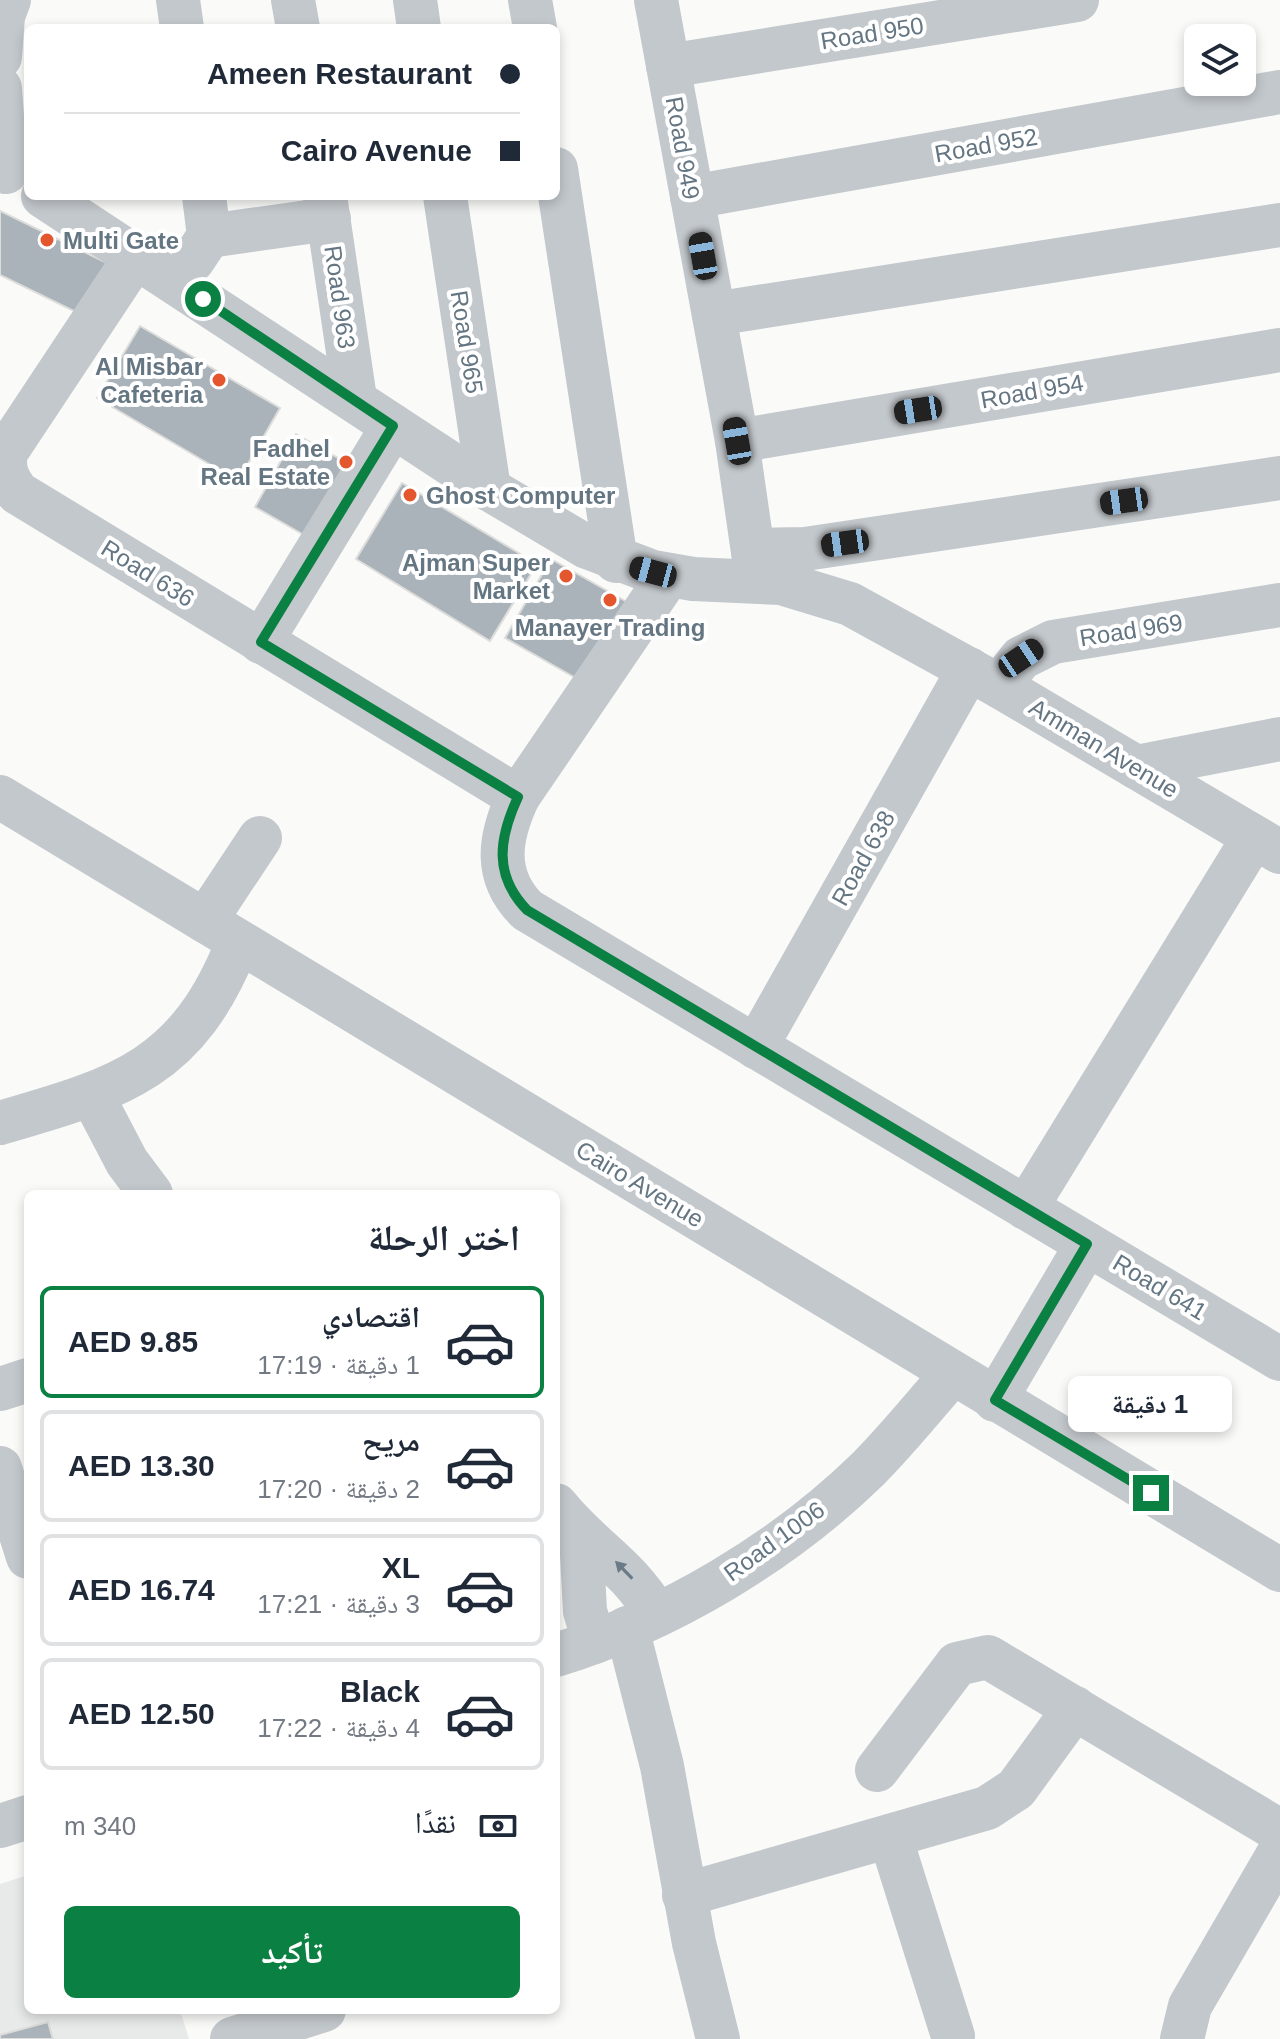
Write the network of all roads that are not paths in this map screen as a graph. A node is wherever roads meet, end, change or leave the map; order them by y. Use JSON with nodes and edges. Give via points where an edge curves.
{"nodes":[{"id":1,"x":9,"y":0,"type":"edge"},
{"id":2,"x":178,"y":0,"type":"edge"},
{"id":3,"x":293,"y":0,"type":"edge"},
{"id":4,"x":415,"y":0,"type":"edge"},
{"id":5,"x":530,"y":0,"type":"edge"},
{"id":6,"x":656,"y":0,"type":"edge"},
{"id":7,"x":1077,"y":0,"type":"edge"},
{"id":8,"x":181,"y":24,"type":"edge"},
{"id":9,"x":297,"y":24,"type":"edge"},
{"id":10,"x":418,"y":24,"type":"edge"},
{"id":11,"x":534,"y":24,"type":"edge"},
{"id":12,"x":0,"y":57,"type":"edge"},
{"id":13,"x":668,"y":66,"type":"junction"},
{"id":14,"x":0,"y":88,"type":"edge"},
{"id":15,"x":1280,"y":92,"type":"edge"},
{"id":16,"x":8,"y":174,"type":"edge"},
{"id":17,"x":560,"y":195,"type":"edge"},
{"id":18,"x":692,"y":197,"type":"junction"},
{"id":19,"x":49,"y":200,"type":"edge"},
{"id":20,"x":446,"y":200,"type":"edge"},
{"id":21,"x":327,"y":207,"type":"edge"},
{"id":22,"x":207,"y":216,"type":"edge"},
{"id":23,"x":1280,"y":225,"type":"edge"},
{"id":24,"x":136,"y":256,"type":"junction"},
{"id":25,"x":178,"y":282,"type":"junction"},
{"id":26,"x":714,"y":314,"type":"junction"},
{"id":27,"x":1280,"y":350,"type":"edge"},
{"id":28,"x":355,"y":399,"type":"junction"},
{"id":29,"x":393,"y":426,"type":"junction"},
{"id":30,"x":737,"y":441,"type":"junction"},
{"id":31,"x":3,"y":450,"type":"edge"},
{"id":32,"x":1280,"y":478,"type":"edge"},
{"id":33,"x":489,"y":489,"type":"junction"},
{"id":34,"x":616,"y":561,"type":"junction"},
{"id":35,"x":755,"y":565,"type":"junction"},
{"id":36,"x":669,"y":575,"type":"junction"},
{"id":37,"x":1280,"y":605,"type":"edge"},
{"id":38,"x":261,"y":642,"type":"junction"},
{"id":39,"x":984,"y":678,"type":"junction"},
{"id":40,"x":1280,"y":739,"type":"edge"},
{"id":41,"x":1136,"y":767,"type":"junction"},
{"id":42,"x":0,"y":797,"type":"edge"},
{"id":43,"x":518,"y":797,"type":"junction"},
{"id":44,"x":260,"y":838,"type":"dead end"},
{"id":45,"x":1267,"y":844,"type":"edge"},
{"id":46,"x":222,"y":932,"type":"junction"},
{"id":47,"x":756,"y":1047,"type":"junction"},
{"id":48,"x":93,"y":1097,"type":"junction"},
{"id":49,"x":0,"y":1123,"type":"edge"},
{"id":50,"x":148,"y":1190,"type":"edge"},
{"id":51,"x":1026,"y":1208,"type":"junction"},
{"id":52,"x":1087,"y":1244,"type":"junction"},
{"id":53,"x":1280,"y":1359,"type":"edge"},
{"id":54,"x":953,"y":1373,"type":"junction"},
{"id":55,"x":24,"y":1381,"type":"edge"},
{"id":56,"x":0,"y":1389,"type":"edge"},
{"id":57,"x":995,"y":1400,"type":"junction"},
{"id":58,"x":0,"y":1468,"type":"edge"},
{"id":59,"x":568,"y":1521,"type":"edge"},
{"id":60,"x":24,"y":1545,"type":"edge"},
{"id":61,"x":24,"y":1559,"type":"edge"},
{"id":62,"x":0,"y":1568,"type":"edge"},
{"id":63,"x":1280,"y":1570,"type":"edge"},
{"id":64,"x":608,"y":1635,"type":"edge"},
{"id":65,"x":1075,"y":1708,"type":"junction"},
{"id":66,"x":877,"y":1770,"type":"dead end"},
{"id":67,"x":24,"y":1818,"type":"edge"},
{"id":68,"x":0,"y":1826,"type":"edge"},
{"id":69,"x":1280,"y":1831,"type":"edge"},
{"id":70,"x":890,"y":1836,"type":"junction"},
{"id":71,"x":1280,"y":1851,"type":"edge"},
{"id":72,"x":684,"y":1895,"type":"junction"},
{"id":73,"x":217,"y":2014,"type":"edge"},
{"id":74,"x":311,"y":2014,"type":"edge"},
{"id":75,"x":953,"y":2036,"type":"dead end"},
{"id":76,"x":224,"y":2039,"type":"edge"},
{"id":77,"x":232,"y":2039,"type":"edge"},
{"id":78,"x":718,"y":2039,"type":"edge"},
{"id":79,"x":1182,"y":2039,"type":"edge"}],
"edges":[{"from":1,"to":12,"type":"street"},
{"from":2,"to":8,"type":"street"},
{"from":3,"to":9,"type":"street"},
{"from":4,"to":10,"type":"street"},
{"from":5,"to":11,"type":"street"},
{"from":6,"to":13,"type":"street","name":"Road 949"},
{"from":7,"to":13,"type":"street","name":"Road 950"},
{"from":13,"to":18,"type":"street","name":"Road 949"},
{"from":14,"to":16,"type":"street"},
{"from":15,"to":18,"type":"street","name":"Road 952"},
{"from":17,"to":34,"type":"street"},
{"from":18,"to":26,"type":"street","name":"Road 949"},
{"from":19,"to":24,"type":"street","name":"Amman Avenue"},
{"from":20,"to":33,"type":"street","name":"Road 965"},
{"from":21,"to":22,"type":"street"},
{"from":21,"to":28,"type":"street","name":"Road 963"},
{"from":22,"to":25,"type":"street"},
{"from":23,"to":26,"type":"street"},
{"from":24,"to":25,"type":"street","name":"Amman Avenue"},
{"from":24,"to":31,"type":"street","name":"Road 636"},
{"from":25,"to":28,"type":"street","name":"Amman Avenue"},
{"from":26,"to":30,"type":"street","name":"Road 949"},
{"from":27,"to":30,"type":"street","name":"Road 954"},
{"from":28,"to":29,"type":"street","name":"Amman Avenue"},
{"from":29,"to":33,"type":"street","name":"Amman Avenue"},
{"from":29,"to":38,"type":"street"},
{"from":30,"to":35,"type":"street","name":"Road 949"},
{"from":31,"to":38,"type":"street","name":"Road 636","via":[[8,479],[18,493]]},
{"from":32,"to":35,"type":"street","via":[[805,549]]},
{"from":33,"to":34,"type":"street","name":"Amman Avenue"},
{"from":34,"to":36,"type":"street","name":"Amman Avenue"},
{"from":35,"to":36,"type":"street","name":"Amman Avenue"},
{"from":35,"to":39,"type":"street","name":"Amman Avenue","via":[[850,604]]},
{"from":36,"to":43,"type":"street","name":"Road 641"},
{"from":37,"to":39,"type":"street","name":"Road 969","via":[[1053,642]]},
{"from":38,"to":43,"type":"street","name":"Road 636"},
{"from":39,"to":41,"type":"street","name":"Amman Avenue"},
{"from":39,"to":47,"type":"street","name":"Road 638"},
{"from":40,"to":41,"type":"street"},
{"from":41,"to":45,"type":"street","name":"Amman Avenue"},
{"from":42,"to":46,"type":"street","name":"Cairo Avenue"},
{"from":43,"to":47,"type":"street","name":"Road 641","via":[[500,856],[514,897],[527,910]]},
{"from":44,"to":46,"type":"street"},
{"from":45,"to":51,"type":"street"},
{"from":46,"to":48,"type":"street","via":[[212,998],[183,1035],[148,1066]]},
{"from":46,"to":54,"type":"street","name":"Cairo Avenue"},
{"from":47,"to":51,"type":"street","name":"Road 641"},
{"from":48,"to":49,"type":"street"},
{"from":48,"to":50,"type":"street"},
{"from":51,"to":52,"type":"street","name":"Road 641"},
{"from":52,"to":53,"type":"street","name":"Road 641"},
{"from":52,"to":57,"type":"street"},
{"from":54,"to":57,"type":"street","name":"Cairo Avenue"},
{"from":54,"to":64,"type":"street","name":"Road 1006","via":[[868,1469],[809,1518],[752,1560]]},
{"from":55,"to":56,"type":"street"},
{"from":57,"to":63,"type":"street","name":"Cairo Avenue"},
{"from":58,"to":60,"type":"street"},
{"from":59,"to":64,"type":"street","via":[[585,1611]]},
{"from":64,"to":59,"type":"street","one_way":true,"via":[[641,1588]]},
{"from":61,"to":62,"type":"street"},
{"from":64,"to":72,"type":"street","via":[[662,1766]]},
{"from":65,"to":66,"type":"street","via":[[988,1657],[967,1660],[957,1664]]},
{"from":65,"to":69,"type":"street"},
{"from":65,"to":70,"type":"street","via":[[1016,1789],[1002,1800]]},
{"from":67,"to":68,"type":"street"},
{"from":70,"to":72,"type":"street"},
{"from":70,"to":75,"type":"street"},
{"from":71,"to":79,"type":"street","via":[[1190,2006]]},
{"from":72,"to":78,"type":"street"},
{"from":73,"to":76,"type":"street"},
{"from":74,"to":77,"type":"street"}]}
